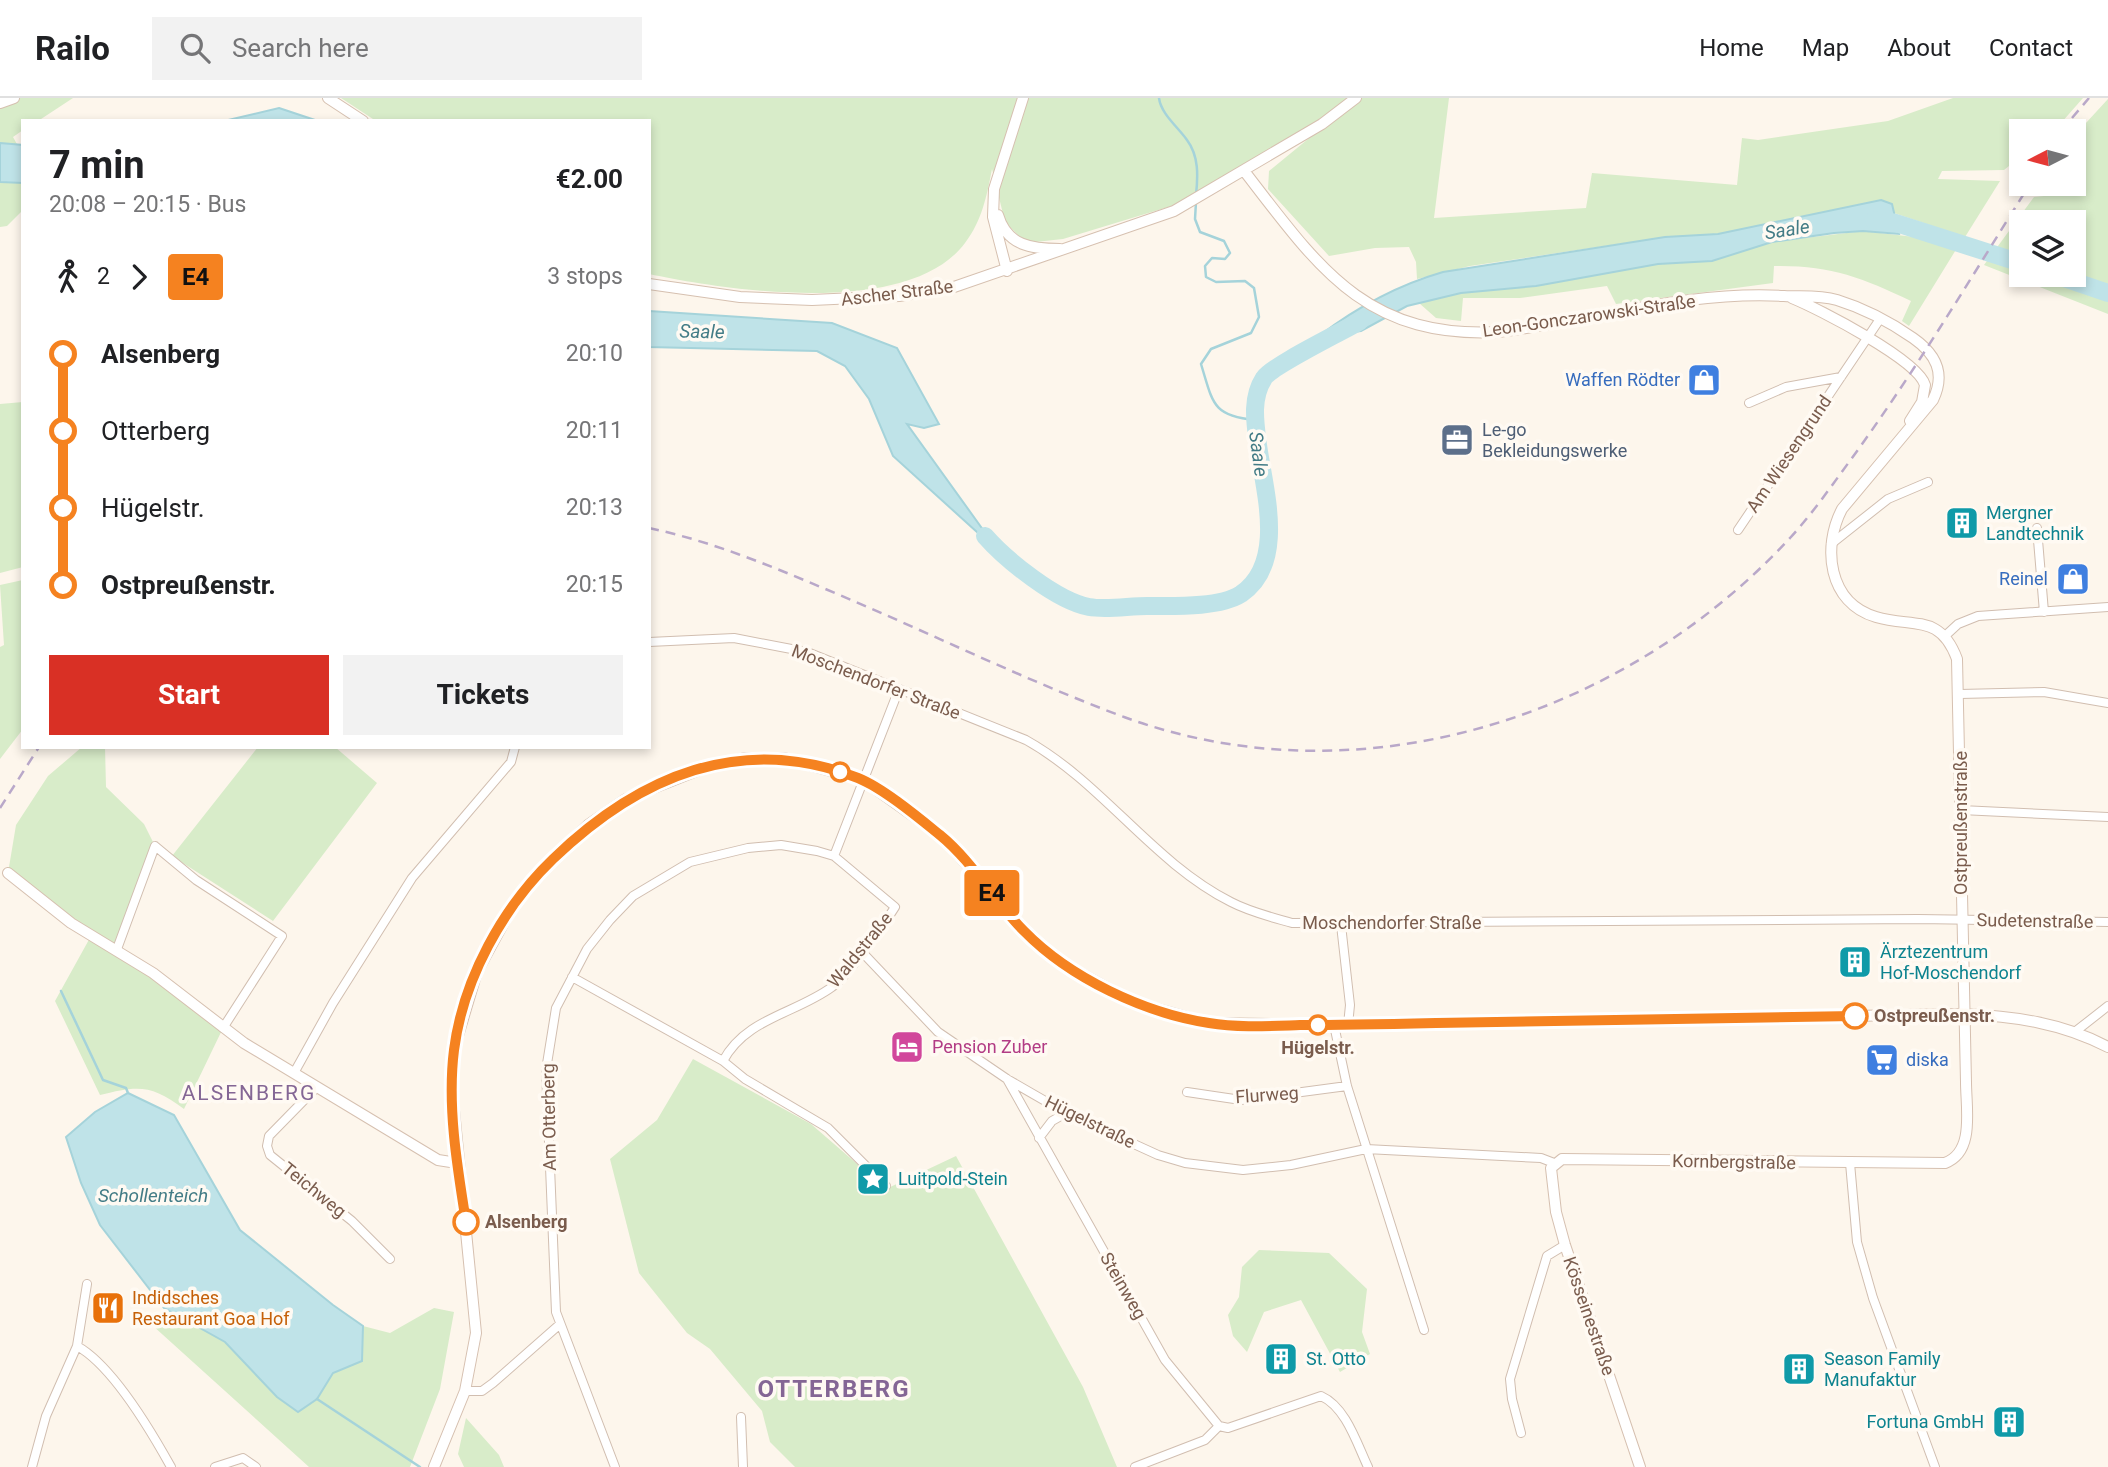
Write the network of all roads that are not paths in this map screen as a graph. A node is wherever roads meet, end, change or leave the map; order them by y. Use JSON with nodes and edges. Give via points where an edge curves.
{"nodes":[{"id":1,"x":14,"y":98,"type":"edge"},
{"id":2,"x":328,"y":98,"type":"edge"},
{"id":3,"x":1023,"y":98,"type":"edge"},
{"id":4,"x":1356,"y":98,"type":"edge"},
{"id":5,"x":0,"y":103,"type":"edge"},
{"id":6,"x":360,"y":119,"type":"edge"},
{"id":7,"x":1245,"y":172,"type":"junction"},
{"id":8,"x":994,"y":189,"type":"junction"},
{"id":9,"x":1070,"y":248,"type":"junction"},
{"id":10,"x":1007,"y":271,"type":"junction"},
{"id":11,"x":651,"y":284,"type":"edge"},
{"id":12,"x":1786,"y":296,"type":"junction"},
{"id":13,"x":1880,"y":318,"type":"junction"},
{"id":14,"x":1866,"y":338,"type":"junction"},
{"id":15,"x":1841,"y":377,"type":"junction"},
{"id":16,"x":1749,"y":403,"type":"dead end"},
{"id":17,"x":1898,"y":440,"type":"junction"},
{"id":18,"x":1928,"y":482,"type":"dead end"},
{"id":19,"x":2037,"y":528,"type":"dead end"},
{"id":20,"x":1738,"y":530,"type":"dead end"},
{"id":21,"x":1830,"y":545,"type":"junction"},
{"id":22,"x":2108,"y":607,"type":"edge"},
{"id":23,"x":2044,"y":612,"type":"junction"},
{"id":24,"x":1945,"y":636,"type":"junction"},
{"id":25,"x":651,"y":642,"type":"edge"},
{"id":26,"x":898,"y":689,"type":"junction"},
{"id":27,"x":1960,"y":694,"type":"junction"},
{"id":28,"x":2108,"y":703,"type":"edge"},
{"id":29,"x":514,"y":749,"type":"edge"},
{"id":30,"x":863,"y":780,"type":"junction"},
{"id":31,"x":1961,"y":810,"type":"junction"},
{"id":32,"x":2108,"y":817,"type":"edge"},
{"id":33,"x":834,"y":856,"type":"junction"},
{"id":34,"x":8,"y":873,"type":"dead end"},
{"id":35,"x":895,"y":907,"type":"joint"},
{"id":36,"x":1962,"y":920,"type":"junction"},
{"id":37,"x":2108,"y":922,"type":"edge"},
{"id":38,"x":1341,"y":925,"type":"junction"},
{"id":39,"x":117,"y":949,"type":"junction"},
{"id":40,"x":861,"y":951,"type":"junction"},
{"id":41,"x":572,"y":977,"type":"junction"},
{"id":42,"x":2108,"y":1006,"type":"edge"},
{"id":43,"x":1963,"y":1014,"type":"junction"},
{"id":44,"x":1334,"y":1025,"type":"junction"},
{"id":45,"x":1348,"y":1025,"type":"junction"},
{"id":46,"x":223,"y":1028,"type":"junction"},
{"id":47,"x":2076,"y":1031,"type":"junction"},
{"id":48,"x":2108,"y":1047,"type":"edge"},
{"id":49,"x":723,"y":1061,"type":"junction"},
{"id":50,"x":295,"y":1073,"type":"junction"},
{"id":51,"x":1007,"y":1079,"type":"junction"},
{"id":52,"x":1347,"y":1086,"type":"junction"},
{"id":53,"x":317,"y":1087,"type":"junction"},
{"id":54,"x":1186,"y":1091,"type":"dead end"},
{"id":55,"x":1066,"y":1113,"type":"junction"},
{"id":56,"x":1039,"y":1138,"type":"junction"},
{"id":57,"x":1366,"y":1149,"type":"junction"},
{"id":58,"x":457,"y":1163,"type":"junction"},
{"id":59,"x":1554,"y":1163,"type":"junction"},
{"id":60,"x":1850,"y":1163,"type":"junction"},
{"id":61,"x":886,"y":1186,"type":"dead end"},
{"id":62,"x":1565,"y":1245,"type":"junction"},
{"id":63,"x":390,"y":1259,"type":"dead end"},
{"id":64,"x":87,"y":1284,"type":"dead end"},
{"id":65,"x":559,"y":1325,"type":"junction"},
{"id":66,"x":1424,"y":1330,"type":"dead end"},
{"id":67,"x":77,"y":1346,"type":"junction"},
{"id":68,"x":465,"y":1391,"type":"junction"},
{"id":69,"x":741,"y":1417,"type":"dead end"},
{"id":70,"x":1219,"y":1426,"type":"junction"},
{"id":71,"x":1521,"y":1433,"type":"dead end"},
{"id":72,"x":32,"y":1467,"type":"edge"},
{"id":73,"x":171,"y":1467,"type":"edge"},
{"id":74,"x":215,"y":1467,"type":"edge"},
{"id":75,"x":256,"y":1467,"type":"edge"},
{"id":76,"x":434,"y":1467,"type":"edge"},
{"id":77,"x":615,"y":1467,"type":"edge"},
{"id":78,"x":743,"y":1467,"type":"edge"},
{"id":79,"x":1135,"y":1467,"type":"edge"},
{"id":80,"x":1368,"y":1467,"type":"edge"},
{"id":81,"x":1640,"y":1467,"type":"edge"},
{"id":82,"x":1935,"y":1467,"type":"edge"}],
"edges":[{"from":1,"to":5,"type":"street"},
{"from":2,"to":6,"type":"street"},
{"from":3,"to":8,"type":"street"},
{"from":4,"to":7,"type":"street","name":"Ascher Straße"},
{"from":7,"to":9,"type":"street","name":"Ascher Straße","via":[[1174,211]]},
{"from":7,"to":12,"type":"street","name":"Leon-Gonczarowski-Straße","via":[[1292,233],[1346,288],[1383,313],[1418,326],[1499,332],[1731,296]]},
{"from":8,"to":9,"type":"street","via":[[1007,235],[1031,248]]},
{"from":8,"to":10,"type":"street","via":[[993,217]]},
{"from":9,"to":10,"type":"street","name":"Ascher Straße"},
{"from":10,"to":11,"type":"street","name":"Ascher Straße","via":[[954,288],[849,300],[740,297]]},
{"from":12,"to":13,"type":"street","name":"Leon-Gonczarowski-Straße","via":[[1837,300]]},
{"from":12,"to":14,"type":"street","name":"Leon-Gonczarowski-Straße"},
{"from":13,"to":14,"type":"street","name":"Am Wiesengrund"},
{"from":13,"to":17,"type":"street","name":"Leon-Gonczarowski-Straße","via":[[1929,348],[1940,379],[1933,400]]},
{"from":14,"to":15,"type":"street","name":"Am Wiesengrund"},
{"from":14,"to":17,"type":"street","name":"Leon-Gonczarowski-Straße","via":[[1923,377],[1922,402]]},
{"from":15,"to":16,"type":"street","name":"Am Wiesengrund","via":[[1814,379]]},
{"from":15,"to":20,"type":"street","name":"Am Wiesengrund"},
{"from":17,"to":21,"type":"street","via":[[1842,509]]},
{"from":18,"to":21,"type":"street","via":[[1888,499]]},
{"from":19,"to":23,"type":"street"},
{"from":21,"to":24,"type":"street","via":[[1833,573],[1854,605],[1877,617],[1927,624]]},
{"from":22,"to":23,"type":"street"},
{"from":23,"to":24,"type":"street","via":[[1967,619]]},
{"from":24,"to":27,"type":"street","name":"Ostpreußenstraße","via":[[1958,659]]},
{"from":25,"to":26,"type":"street","name":"Moschendorfer Straße","via":[[734,638],[775,644]]},
{"from":26,"to":30,"type":"street"},
{"from":26,"to":38,"type":"street","name":"Moschendorfer Straße","via":[[1055,756],[1171,862],[1231,902],[1292,923]]},
{"from":27,"to":28,"type":"street","via":[[2044,692]]},
{"from":27,"to":31,"type":"street","name":"Ostpreußenstraße"},
{"from":29,"to":50,"type":"street","via":[[511,762],[412,878]]},
{"from":30,"to":33,"type":"street"},
{"from":30,"to":44,"type":"street","via":[[943,837],[1024,931],[1060,962],[1133,1002],[1208,1023]]},
{"from":30,"to":58,"type":"street","via":[[784,758],[745,758],[702,769],[626,799],[588,825],[516,900],[477,972],[454,1049]]},
{"from":31,"to":32,"type":"street"},
{"from":31,"to":36,"type":"street","name":"Ostpreußenstraße"},
{"from":33,"to":35,"type":"street","name":"Am Otterberg"},
{"from":33,"to":41,"type":"street","name":"Am Otterberg","via":[[781,845],[690,862],[633,896],[587,949]]},
{"from":34,"to":39,"type":"street","via":[[71,923]]},
{"from":35,"to":40,"type":"street","name":"Waldstraße"},
{"from":36,"to":37,"type":"street","name":"Sudetenstraße"},
{"from":36,"to":38,"type":"street","name":"Moschendorfer Straße"},
{"from":36,"to":43,"type":"street","name":"Ostpreußenstraße"},
{"from":38,"to":45,"type":"street"},
{"from":39,"to":46,"type":"street"},
{"from":39,"to":46,"type":"street","via":[[155,846],[196,880],[282,936]]},
{"from":40,"to":49,"type":"street","name":"Waldstraße","via":[[836,985],[757,1024],[731,1046]]},
{"from":40,"to":51,"type":"street","name":"Hügelstraße","via":[[938,1032]]},
{"from":41,"to":49,"type":"street"},
{"from":41,"to":65,"type":"street","name":"Am Otterberg","via":[[556,1008],[547,1063]]},
{"from":42,"to":47,"type":"street"},
{"from":43,"to":45,"type":"street"},
{"from":43,"to":47,"type":"street","via":[[2029,1020]]},
{"from":43,"to":60,"type":"street","name":"Kornbergstraße","via":[[1964,1149],[1945,1163]]},
{"from":44,"to":45,"type":"street"},
{"from":44,"to":52,"type":"street"},
{"from":46,"to":50,"type":"street"},
{"from":47,"to":48,"type":"street"},
{"from":49,"to":61,"type":"street","via":[[828,1128]]},
{"from":50,"to":53,"type":"street"},
{"from":51,"to":55,"type":"street","name":"Hügelstraße"},
{"from":51,"to":56,"type":"street","name":"Steinweg"},
{"from":52,"to":54,"type":"street","name":"Flurweg","via":[[1241,1100]]},
{"from":52,"to":57,"type":"street"},
{"from":53,"to":58,"type":"street","via":[[438,1160]]},
{"from":53,"to":63,"type":"street","name":"Teichweg","via":[[269,1136],[270,1155],[352,1221]]},
{"from":55,"to":56,"type":"street","via":[[1052,1121]]},
{"from":55,"to":57,"type":"street","name":"Hügelstraße","via":[[1158,1155],[1243,1170]]},
{"from":56,"to":70,"type":"street","name":"Steinweg","via":[[1165,1360]]},
{"from":57,"to":59,"type":"street","name":"Kornbergstraße","via":[[1541,1158]]},
{"from":57,"to":66,"type":"street"},
{"from":58,"to":68,"type":"street","via":[[476,1333]]},
{"from":59,"to":60,"type":"street","name":"Kornbergstraße","via":[[1562,1159]]},
{"from":59,"to":62,"type":"street","name":"Kösseinestraße","via":[[1556,1212]]},
{"from":60,"to":82,"type":"street","via":[[1857,1242]]},
{"from":62,"to":71,"type":"street","via":[[1547,1256],[1514,1359],[1512,1399]]},
{"from":62,"to":81,"type":"street","name":"Kösseinestraße"},
{"from":64,"to":67,"type":"street"},
{"from":65,"to":68,"type":"street","via":[[482,1391]]},
{"from":65,"to":77,"type":"street","name":"Am Otterberg"},
{"from":67,"to":72,"type":"street","via":[[46,1416]]},
{"from":67,"to":73,"type":"street","via":[[109,1374]]},
{"from":68,"to":76,"type":"street"},
{"from":69,"to":78,"type":"street"},
{"from":70,"to":79,"type":"street","via":[[1205,1440]]},
{"from":70,"to":80,"type":"street","via":[[1321,1396],[1340,1412]]},
{"from":74,"to":75,"type":"street","via":[[243,1458]]}]}
